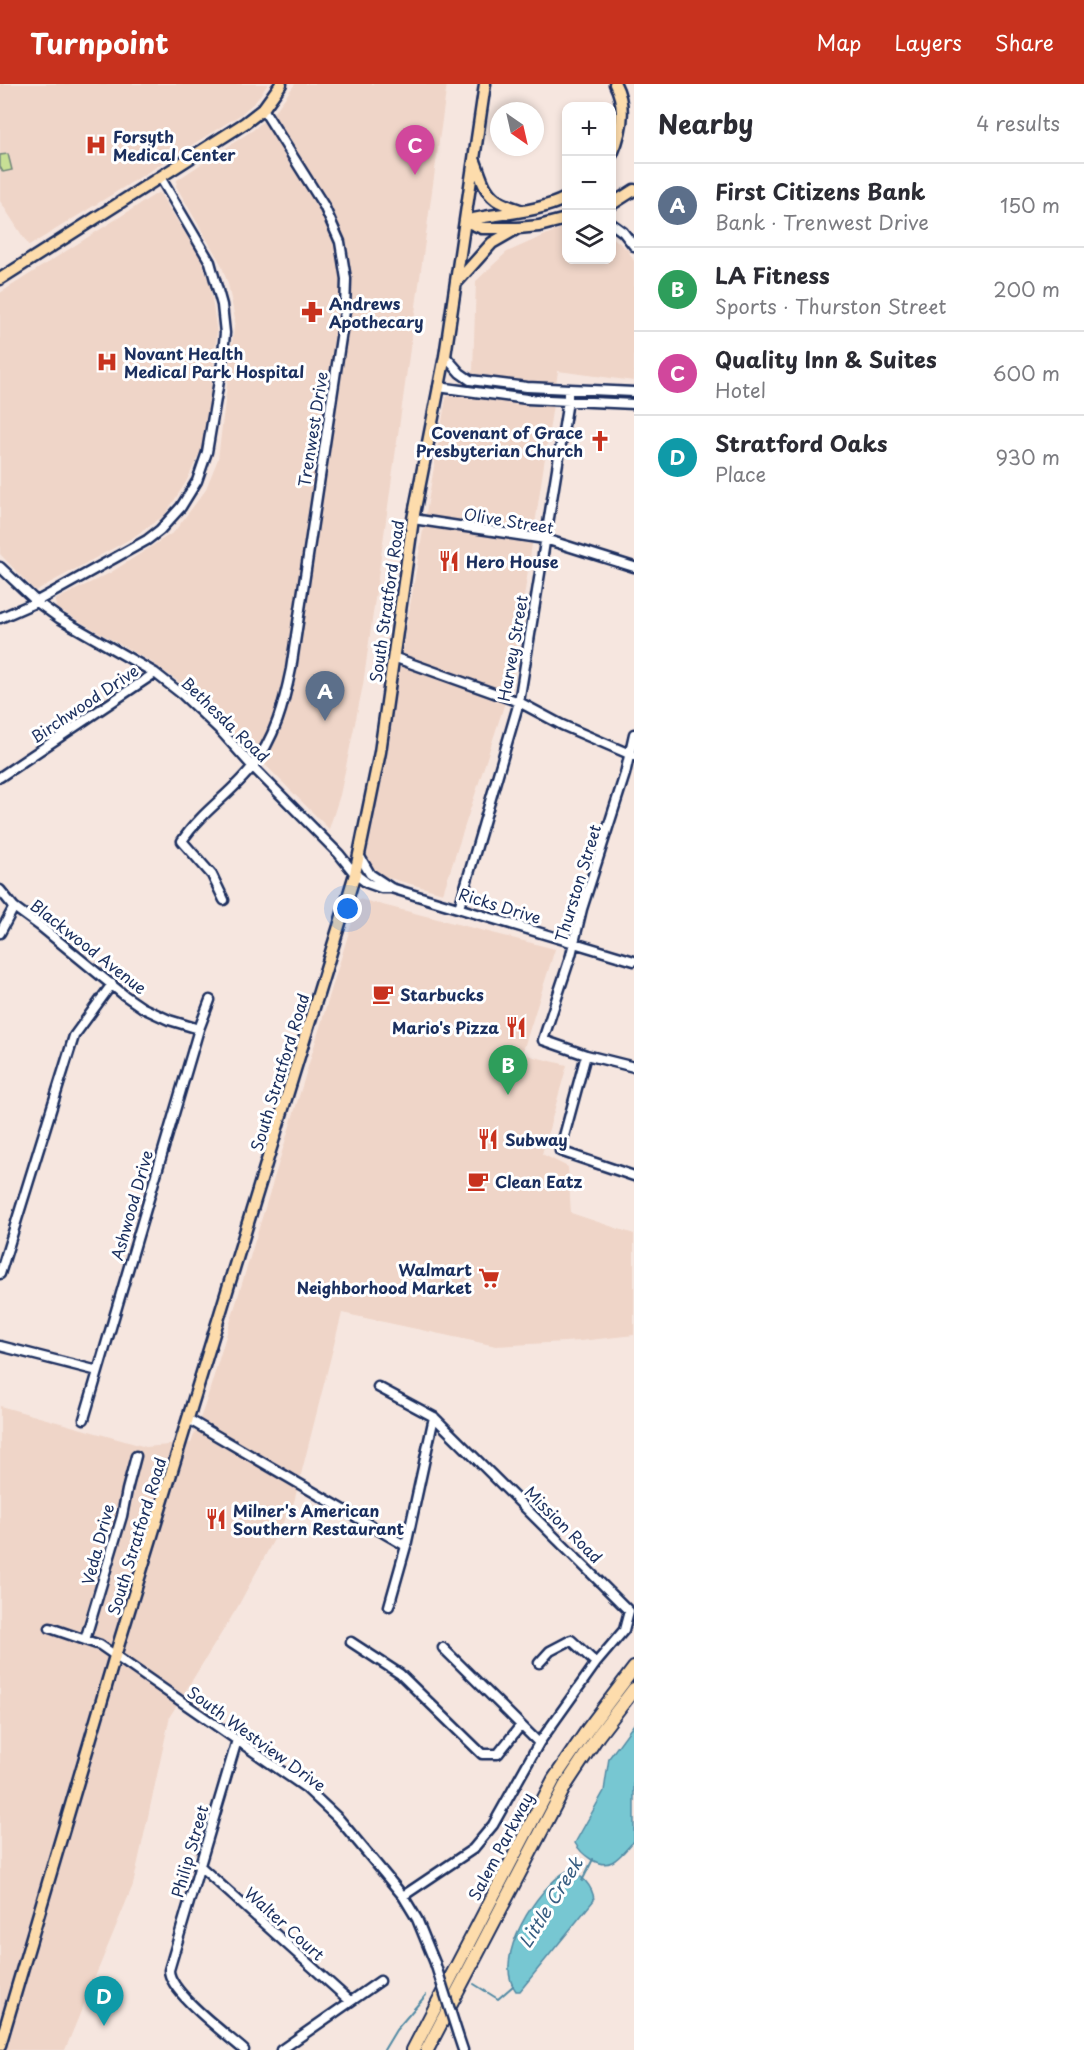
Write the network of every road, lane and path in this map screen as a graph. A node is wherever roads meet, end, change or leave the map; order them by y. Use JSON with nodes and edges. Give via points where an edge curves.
{"nodes":[{"id":1,"x":281,"y":84,"type":"edge"},
{"id":2,"x":485,"y":84,"type":"edge"},
{"id":3,"x":615,"y":84,"type":"edge"},
{"id":4,"x":263,"y":109,"type":"junction"},
{"id":5,"x":616,"y":144,"type":"edge"},
{"id":6,"x":475,"y":159,"type":"junction"},
{"id":7,"x":159,"y":177,"type":"junction"},
{"id":8,"x":634,"y":190,"type":"edge"},
{"id":9,"x":562,"y":200,"type":"edge"},
{"id":10,"x":616,"y":201,"type":"edge"},
{"id":11,"x":523,"y":212,"type":"junction"},
{"id":12,"x":562,"y":220,"type":"edge"},
{"id":13,"x":465,"y":221,"type":"junction"},
{"id":14,"x":616,"y":227,"type":"edge"},
{"id":15,"x":518,"y":228,"type":"junction"},
{"id":16,"x":634,"y":246,"type":"edge"},
{"id":17,"x":0,"y":279,"type":"edge"},
{"id":18,"x":457,"y":282,"type":"junction"},
{"id":19,"x":446,"y":356,"type":"junction"},
{"id":20,"x":438,"y":387,"type":"junction"},
{"id":21,"x":568,"y":389,"type":"junction"},
{"id":22,"x":634,"y":392,"type":"edge"},
{"id":23,"x":568,"y":401,"type":"junction"},
{"id":24,"x":634,"y":404,"type":"edge"},
{"id":25,"x":413,"y":519,"type":"junction"},
{"id":26,"x":545,"y":539,"type":"junction"},
{"id":27,"x":0,"y":567,"type":"edge"},
{"id":28,"x":634,"y":567,"type":"edge"},
{"id":29,"x":37,"y":602,"type":"junction"},
{"id":30,"x":0,"y":618,"type":"edge"},
{"id":31,"x":393,"y":657,"type":"junction"},
{"id":32,"x":155,"y":674,"type":"junction"},
{"id":33,"x":519,"y":702,"type":"junction"},
{"id":34,"x":634,"y":734,"type":"edge"},
{"id":35,"x":631,"y":755,"type":"edge"},
{"id":36,"x":253,"y":767,"type":"junction"},
{"id":37,"x":0,"y":777,"type":"edge"},
{"id":38,"x":359,"y":855,"type":"junction"},
{"id":39,"x":355,"y":874,"type":"junction"},
{"id":40,"x":391,"y":888,"type":"junction"},
{"id":41,"x":0,"y":891,"type":"edge"},
{"id":42,"x":224,"y":900,"type":"dead end"},
{"id":43,"x":14,"y":907,"type":"junction"},
{"id":44,"x":459,"y":908,"type":"junction"},
{"id":45,"x":0,"y":933,"type":"edge"},
{"id":46,"x":573,"y":942,"type":"junction"},
{"id":47,"x":634,"y":961,"type":"edge"},
{"id":48,"x":112,"y":984,"type":"junction"},
{"id":49,"x":210,"y":1000,"type":"dead end"},
{"id":50,"x":199,"y":1029,"type":"junction"},
{"id":51,"x":586,"y":1055,"type":"junction"},
{"id":52,"x":634,"y":1067,"type":"edge"},
{"id":53,"x":634,"y":1176,"type":"edge"},
{"id":54,"x":0,"y":1274,"type":"edge"},
{"id":55,"x":0,"y":1346,"type":"edge"},
{"id":56,"x":98,"y":1371,"type":"junction"},
{"id":57,"x":378,"y":1387,"type":"dead end"},
{"id":58,"x":434,"y":1417,"type":"junction"},
{"id":59,"x":84,"y":1419,"type":"dead end"},
{"id":60,"x":188,"y":1419,"type":"junction"},
{"id":61,"x":136,"y":1456,"type":"dead end"},
{"id":62,"x":406,"y":1546,"type":"junction"},
{"id":63,"x":389,"y":1606,"type":"dead end"},
{"id":64,"x":50,"y":1628,"type":"dead end"},
{"id":65,"x":86,"y":1640,"type":"junction"},
{"id":66,"x":351,"y":1642,"type":"dead end"},
{"id":67,"x":443,"y":1648,"type":"dead end"},
{"id":68,"x":115,"y":1656,"type":"junction"},
{"id":69,"x":539,"y":1663,"type":"dead end"},
{"id":70,"x":596,"y":1663,"type":"junction"},
{"id":71,"x":634,"y":1668,"type":"edge"},
{"id":72,"x":634,"y":1689,"type":"edge"},
{"id":73,"x":521,"y":1725,"type":"junction"},
{"id":74,"x":237,"y":1740,"type":"junction"},
{"id":75,"x":539,"y":1743,"type":"junction"},
{"id":76,"x":201,"y":1867,"type":"junction"},
{"id":77,"x":403,"y":1896,"type":"junction"},
{"id":78,"x":380,"y":1981,"type":"dead end"},
{"id":79,"x":350,"y":2001,"type":"junction"},
{"id":80,"x":0,"y":2044,"type":"edge"},
{"id":81,"x":244,"y":2050,"type":"edge"},
{"id":82,"x":281,"y":2050,"type":"edge"},
{"id":83,"x":413,"y":2050,"type":"edge"},
{"id":84,"x":427,"y":2050,"type":"edge"},
{"id":85,"x":463,"y":2050,"type":"edge"}],
"edges":[{"from":1,"to":4,"type":"main road"},
{"from":2,"to":6,"type":"main road","name":"South Stratford Road"},
{"from":3,"to":5,"type":"main road","via":[[622,121]]},
{"from":4,"to":7,"type":"main road"},
{"from":4,"to":36,"type":"street","name":"Trenwest Drive","via":[[324,206],[340,242],[346,279],[344,329],[291,669],[284,703]]},
{"from":6,"to":11,"type":"main road","via":[[486,190],[502,204]]},
{"from":6,"to":13,"type":"main road","name":"South Stratford Road"},
{"from":7,"to":17,"type":"main road"},
{"from":7,"to":29,"type":"street","via":[[210,262],[222,305],[222,363],[207,452],[192,490],[160,530]]},
{"from":8,"to":10,"type":"main road"},
{"from":9,"to":11,"type":"main road"},
{"from":11,"to":13,"type":"main road"},
{"from":12,"to":15,"type":"main road"},
{"from":13,"to":15,"type":"main road","via":[[482,228]]},
{"from":13,"to":18,"type":"main road","name":"South Stratford Road"},
{"from":14,"to":16,"type":"street"},
{"from":15,"to":18,"type":"main road","via":[[492,243]]},
{"from":18,"to":19,"type":"main road","name":"South Stratford Road"},
{"from":19,"to":20,"type":"main road","name":"South Stratford Road"},
{"from":19,"to":21,"type":"street","via":[[470,380]]},
{"from":20,"to":23,"type":"street"},
{"from":20,"to":25,"type":"main road","name":"South Stratford Road"},
{"from":21,"to":22,"type":"street"},
{"from":21,"to":23,"type":"street","name":"Harvey Street"},
{"from":23,"to":24,"type":"street"},
{"from":23,"to":26,"type":"street","name":"Harvey Street"},
{"from":25,"to":26,"type":"street","name":"Olive Street"},
{"from":25,"to":31,"type":"main road","name":"South Stratford Road"},
{"from":26,"to":28,"type":"street","name":"Olive Street"},
{"from":26,"to":33,"type":"street","name":"Harvey Street"},
{"from":27,"to":29,"type":"street","name":"Bethesda Road"},
{"from":29,"to":30,"type":"street"},
{"from":29,"to":32,"type":"street","name":"Bethesda Road"},
{"from":31,"to":33,"type":"street"},
{"from":31,"to":38,"type":"main road","name":"South Stratford Road","via":[[380,752]]},
{"from":32,"to":36,"type":"street","name":"Bethesda Road","via":[[201,712]]},
{"from":32,"to":37,"type":"street","name":"Birchwood Drive"},
{"from":33,"to":35,"type":"street"},
{"from":33,"to":44,"type":"street","name":"Harvey Street"},
{"from":34,"to":35,"type":"street","name":"Thurston Street"},
{"from":35,"to":46,"type":"street","name":"Thurston Street"},
{"from":36,"to":39,"type":"street","name":"Bethesda Road"},
{"from":36,"to":42,"type":"street","name":"Trenwest Drive","via":[[192,826],[182,841],[212,875]]},
{"from":38,"to":39,"type":"main road","name":"South Stratford Road"},
{"from":38,"to":40,"type":"street","name":"Ricks Drive","via":[[370,874]]},
{"from":39,"to":40,"type":"street","name":"Ricks Drive","via":[[381,888]]},
{"from":39,"to":60,"type":"main road","name":"South Stratford Road"},
{"from":40,"to":44,"type":"street","name":"Ricks Drive"},
{"from":41,"to":43,"type":"street","name":"Blackwood Avenue"},
{"from":43,"to":45,"type":"street"},
{"from":43,"to":48,"type":"street","name":"Blackwood Avenue"},
{"from":44,"to":46,"type":"street","name":"Ricks Drive"},
{"from":46,"to":47,"type":"street","name":"Ricks Drive"},
{"from":46,"to":51,"type":"street","name":"Thurston Street","via":[[543,1040]]},
{"from":48,"to":50,"type":"street","name":"Blackwood Avenue","via":[[143,1008]]},
{"from":48,"to":54,"type":"street","via":[[74,1036]]},
{"from":49,"to":50,"type":"street","name":"Ashwood Drive"},
{"from":50,"to":56,"type":"street","name":"Ashwood Drive"},
{"from":51,"to":52,"type":"street"},
{"from":51,"to":53,"type":"street","via":[[560,1151]]},
{"from":55,"to":56,"type":"street"},
{"from":56,"to":59,"type":"street","name":"Ashwood Drive"},
{"from":57,"to":58,"type":"street"},
{"from":58,"to":62,"type":"street"},
{"from":58,"to":70,"type":"street","name":"Mission Road","via":[[629,1611],[624,1630]]},
{"from":60,"to":62,"type":"street"},
{"from":60,"to":68,"type":"main road","name":"South Stratford Road"},
{"from":61,"to":65,"type":"street","name":"Veda Drive"},
{"from":62,"to":63,"type":"street"},
{"from":64,"to":65,"type":"street","name":"South Westview Drive"},
{"from":65,"to":68,"type":"street","name":"South Westview Drive"},
{"from":66,"to":73,"type":"street","via":[[400,1674],[482,1754],[498,1754]]},
{"from":67,"to":73,"type":"street"},
{"from":68,"to":74,"type":"street","name":"South Westview Drive"},
{"from":68,"to":80,"type":"main road","name":"South Stratford Road"},
{"from":69,"to":70,"type":"street","via":[[550,1651],[571,1640]]},
{"from":70,"to":75,"type":"street","name":"Mission Road"},
{"from":71,"to":83,"type":"highway","name":"Salem Parkway","via":[[554,1779]]},
{"from":72,"to":84,"type":"highway","name":"Salem Parkway","via":[[565,1786]]},
{"from":73,"to":75,"type":"street"},
{"from":74,"to":76,"type":"street","name":"Philip Street"},
{"from":74,"to":77,"type":"street","name":"South Westview Drive","via":[[306,1788],[339,1819]]},
{"from":75,"to":77,"type":"street","name":"Mission Road","via":[[493,1825],[473,1849]]},
{"from":76,"to":79,"type":"street","name":"Walter Court"},
{"from":76,"to":81,"type":"street","name":"Philip Street","via":[[169,1977],[178,1992]]},
{"from":77,"to":85,"type":"street","name":"South Westview Drive","bridge":true,"via":[[435,1963]]},
{"from":78,"to":79,"type":"street"},
{"from":79,"to":82,"type":"street"}]}
